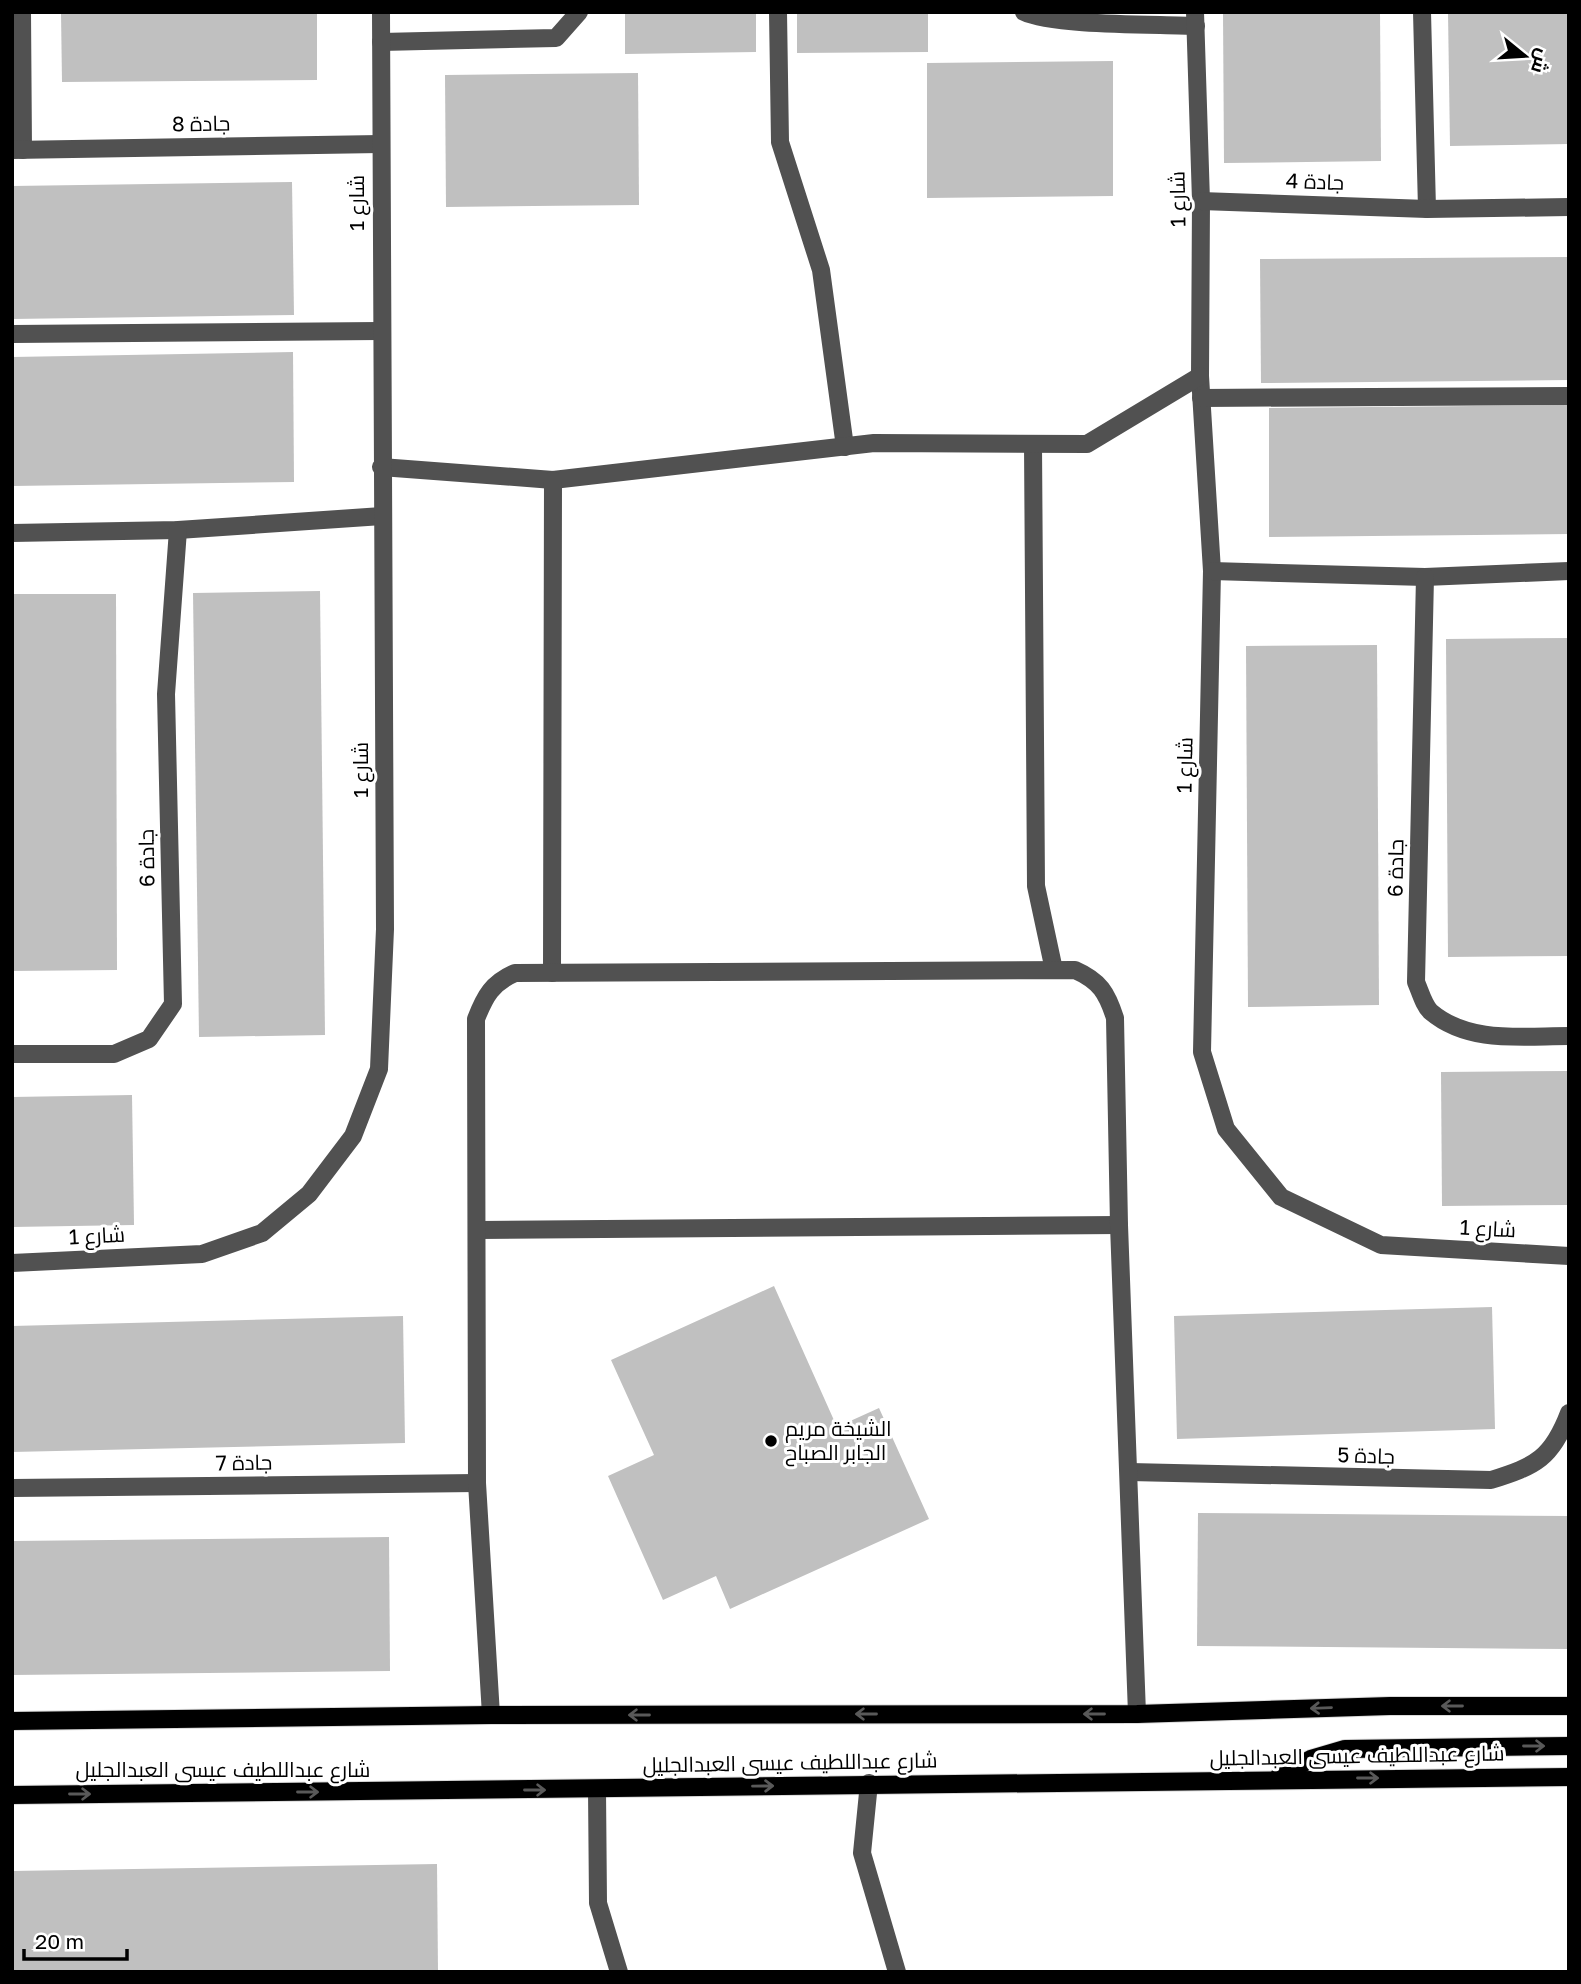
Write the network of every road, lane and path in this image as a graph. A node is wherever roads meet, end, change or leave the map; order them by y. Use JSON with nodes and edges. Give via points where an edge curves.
{"nodes":[{"id":1,"x":22,"y":12,"type":"edge"},
{"id":2,"x":381,"y":12,"type":"edge"},
{"id":3,"x":579,"y":12,"type":"edge"},
{"id":4,"x":778,"y":12,"type":"edge"},
{"id":5,"x":1024,"y":12,"type":"edge"},
{"id":6,"x":1422,"y":12,"type":"edge"},
{"id":7,"x":1196,"y":19,"type":"edge"},
{"id":8,"x":381,"y":42,"type":"junction"},
{"id":9,"x":380,"y":144,"type":"junction"},
{"id":10,"x":18,"y":150,"type":"edge"},
{"id":11,"x":1202,"y":201,"type":"junction"},
{"id":12,"x":1569,"y":207,"type":"edge"},
{"id":13,"x":1427,"y":209,"type":"junction"},
{"id":14,"x":380,"y":331,"type":"junction"},
{"id":15,"x":12,"y":334,"type":"edge"},
{"id":16,"x":1200,"y":376,"type":"junction"},
{"id":17,"x":1569,"y":396,"type":"edge"},
{"id":18,"x":1201,"y":398,"type":"junction"},
{"id":19,"x":1033,"y":444,"type":"junction"},
{"id":20,"x":845,"y":447,"type":"junction"},
{"id":21,"x":382,"y":467,"type":"junction"},
{"id":22,"x":553,"y":481,"type":"junction"},
{"id":23,"x":382,"y":516,"type":"junction"},
{"id":24,"x":178,"y":530,"type":"junction"},
{"id":25,"x":12,"y":533,"type":"edge"},
{"id":26,"x":1212,"y":571,"type":"junction"},
{"id":27,"x":1569,"y":571,"type":"edge"},
{"id":28,"x":1425,"y":577,"type":"junction"},
{"id":29,"x":1054,"y":971,"type":"junction"},
{"id":30,"x":552,"y":972,"type":"junction"},
{"id":31,"x":1569,"y":1036,"type":"edge"},
{"id":32,"x":12,"y":1054,"type":"edge"},
{"id":33,"x":1119,"y":1225,"type":"junction"},
{"id":34,"x":479,"y":1230,"type":"junction"},
{"id":35,"x":1569,"y":1256,"type":"edge"},
{"id":36,"x":12,"y":1263,"type":"edge"},
{"id":37,"x":1569,"y":1413,"type":"edge"},
{"id":38,"x":1130,"y":1472,"type":"junction"},
{"id":39,"x":477,"y":1483,"type":"junction"},
{"id":40,"x":12,"y":1488,"type":"edge"},
{"id":41,"x":1569,"y":1706,"type":"edge"},
{"id":42,"x":1137,"y":1714,"type":"junction"},
{"id":43,"x":491,"y":1715,"type":"junction"},
{"id":44,"x":12,"y":1721,"type":"edge"},
{"id":45,"x":1569,"y":1746,"type":"edge"},
{"id":46,"x":1569,"y":1777,"type":"edge"},
{"id":47,"x":1276,"y":1778,"type":"junction"},
{"id":48,"x":869,"y":1783,"type":"junction"},
{"id":49,"x":597,"y":1790,"type":"junction"},
{"id":50,"x":12,"y":1794,"type":"edge"},
{"id":51,"x":619,"y":1972,"type":"edge"},
{"id":52,"x":897,"y":1972,"type":"edge"}],
"edges":[{"from":1,"to":10,"type":"street","name":"جادة 8"},
{"from":2,"to":8,"type":"street","name":"شارع 1"},
{"from":3,"to":8,"type":"street","via":[[556,38]]},
{"from":4,"to":20,"type":"street","via":[[780,142],[821,270]]},
{"from":5,"to":7,"type":"street","via":[[1075,20]]},
{"from":6,"to":13,"type":"street"},
{"from":7,"to":11,"type":"street","name":"شارع 1"},
{"from":8,"to":9,"type":"street","name":"شارع 1"},
{"from":9,"to":10,"type":"street","name":"جادة 8"},
{"from":9,"to":14,"type":"street","name":"شارع 1"},
{"from":11,"to":13,"type":"street","name":"جادة 4"},
{"from":11,"to":16,"type":"street","name":"شارع 1"},
{"from":12,"to":13,"type":"street","name":"جادة 4"},
{"from":14,"to":15,"type":"street"},
{"from":14,"to":21,"type":"street","name":"شارع 1"},
{"from":16,"to":18,"type":"street","name":"شارع 1"},
{"from":16,"to":19,"type":"street","via":[[1087,444]]},
{"from":17,"to":18,"type":"street"},
{"from":18,"to":26,"type":"street","name":"شارع 1"},
{"from":19,"to":20,"type":"street","via":[[874,443]]},
{"from":19,"to":29,"type":"street","via":[[1036,886]]},
{"from":20,"to":22,"type":"street"},
{"from":21,"to":22,"type":"street"},
{"from":21,"to":23,"type":"street","name":"شارع 1"},
{"from":22,"to":30,"type":"street"},
{"from":23,"to":24,"type":"street"},
{"from":23,"to":36,"type":"street","name":"شارع 1","via":[[385,929],[379,1069],[353,1136],[309,1194],[262,1233],[202,1254]]},
{"from":24,"to":25,"type":"street"},
{"from":24,"to":32,"type":"street","name":"جادة 6","via":[[166,694],[173,1004],[149,1039],[114,1054]]},
{"from":26,"to":28,"type":"street"},
{"from":26,"to":35,"type":"street","name":"شارع 1","via":[[1202,1052],[1226,1129],[1281,1197],[1381,1245]]},
{"from":27,"to":28,"type":"street"},
{"from":28,"to":31,"type":"street","name":"جادة 6","via":[[1416,982],[1429,1010],[1456,1027],[1487,1037]]},
{"from":29,"to":30,"type":"street"},
{"from":29,"to":33,"type":"street","via":[[1075,970],[1096,979],[1115,1018]]},
{"from":30,"to":34,"type":"street","via":[[515,972],[499,980],[485,996],[477,1019]]},
{"from":33,"to":34,"type":"street"},
{"from":33,"to":38,"type":"street"},
{"from":34,"to":39,"type":"street"},
{"from":37,"to":38,"type":"street","name":"جادة 5","via":[[1559,1440],[1541,1458],[1525,1469],[1491,1480]]},
{"from":38,"to":42,"type":"street"},
{"from":39,"to":40,"type":"street","name":"جادة 7"},
{"from":39,"to":43,"type":"street"},
{"from":41,"to":42,"type":"main road","one_way":true},
{"from":42,"to":43,"type":"main road","one_way":true},
{"from":43,"to":44,"type":"main road"},
{"from":47,"to":45,"type":"main road","one_way":true,"via":[[1311,1759],[1345,1749]]},
{"from":47,"to":46,"type":"main road","name":"شارع عبداللطيف عيسى العبدالجليل","one_way":true},
{"from":47,"to":48,"type":"main road","name":"شارع عبداللطيف عيسى العبدالجليل"},
{"from":49,"to":48,"type":"main road","name":"شارع عبداللطيف عيسى العبدالجليل","one_way":true},
{"from":48,"to":52,"type":"street","via":[[862,1853]]},
{"from":50,"to":49,"type":"main road","name":"شارع عبداللطيف عيسى العبدالجليل","one_way":true},
{"from":49,"to":51,"type":"street","via":[[598,1903]]}]}
